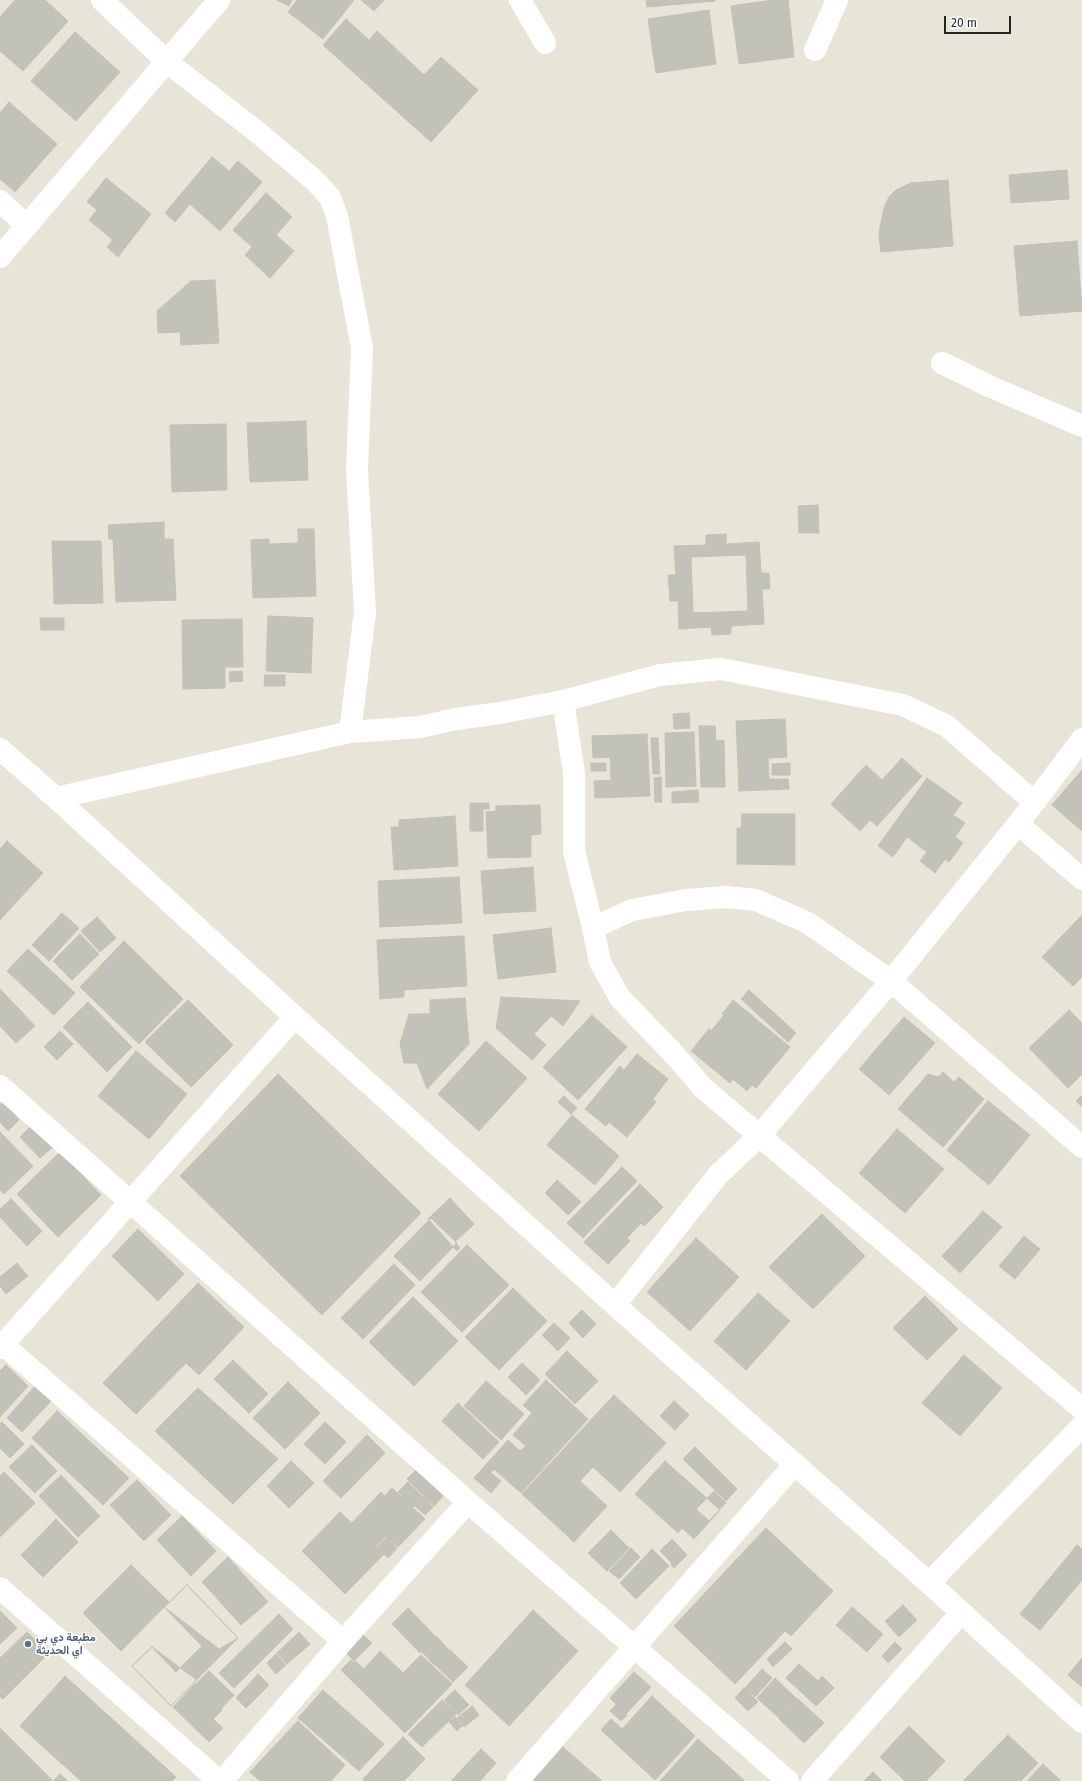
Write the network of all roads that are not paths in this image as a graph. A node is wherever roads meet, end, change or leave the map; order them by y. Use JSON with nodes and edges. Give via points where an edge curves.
{"nodes":[{"id":1,"x":102,"y":0,"type":"edge"},
{"id":2,"x":218,"y":0,"type":"edge"},
{"id":3,"x":520,"y":0,"type":"edge"},
{"id":4,"x":838,"y":0,"type":"edge"},
{"id":5,"x":545,"y":43,"type":"dead end"},
{"id":6,"x":815,"y":50,"type":"dead end"},
{"id":7,"x":167,"y":62,"type":"junction"},
{"id":8,"x":0,"y":202,"type":"edge"},
{"id":9,"x":27,"y":226,"type":"junction"},
{"id":10,"x":0,"y":258,"type":"edge"},
{"id":11,"x":942,"y":363,"type":"dead end"},
{"id":12,"x":1082,"y":426,"type":"edge"},
{"id":13,"x":563,"y":701,"type":"junction"},
{"id":14,"x":350,"y":732,"type":"junction"},
{"id":15,"x":1082,"y":739,"type":"edge"},
{"id":16,"x":0,"y":749,"type":"edge"},
{"id":17,"x":56,"y":798,"type":"junction"},
{"id":18,"x":1034,"y":802,"type":"junction"},
{"id":19,"x":1018,"y":824,"type":"junction"},
{"id":20,"x":1082,"y":879,"type":"edge"},
{"id":21,"x":593,"y":928,"type":"junction"},
{"id":22,"x":891,"y":981,"type":"junction"},
{"id":23,"x":295,"y":1017,"type":"junction"},
{"id":24,"x":0,"y":1086,"type":"edge"},
{"id":25,"x":759,"y":1136,"type":"junction"},
{"id":26,"x":1082,"y":1147,"type":"edge"},
{"id":27,"x":131,"y":1202,"type":"junction"},
{"id":28,"x":615,"y":1305,"type":"junction"},
{"id":29,"x":1,"y":1345,"type":"edge"},
{"id":30,"x":1082,"y":1409,"type":"edge"},
{"id":31,"x":1082,"y":1426,"type":"edge"},
{"id":32,"x":795,"y":1464,"type":"junction"},
{"id":33,"x":468,"y":1502,"type":"junction"},
{"id":34,"x":929,"y":1583,"type":"junction"},
{"id":35,"x":0,"y":1588,"type":"edge"},
{"id":36,"x":961,"y":1613,"type":"junction"},
{"id":37,"x":343,"y":1641,"type":"junction"},
{"id":38,"x":635,"y":1647,"type":"junction"},
{"id":39,"x":1082,"y":1722,"type":"edge"},
{"id":40,"x":218,"y":1781,"type":"edge"},
{"id":41,"x":222,"y":1781,"type":"edge"},
{"id":42,"x":517,"y":1781,"type":"edge"},
{"id":43,"x":788,"y":1781,"type":"edge"},
{"id":44,"x":812,"y":1781,"type":"edge"}],
"edges":[{"from":1,"to":7,"type":"street"},
{"from":2,"to":7,"type":"street"},
{"from":3,"to":5,"type":"street"},
{"from":4,"to":6,"type":"street"},
{"from":7,"to":9,"type":"street"},
{"from":7,"to":14,"type":"street","via":[[314,180],[330,198],[337,216],[362,348],[357,470],[366,612]]},
{"from":8,"to":9,"type":"street"},
{"from":9,"to":10,"type":"street"},
{"from":11,"to":12,"type":"street"},
{"from":13,"to":14,"type":"street","via":[[456,718],[420,727]]},
{"from":13,"to":18,"type":"street","via":[[660,675],[721,669],[903,705],[947,726]]},
{"from":13,"to":21,"type":"street","via":[[574,773],[574,851]]},
{"from":14,"to":17,"type":"street"},
{"from":15,"to":18,"type":"street"},
{"from":16,"to":17,"type":"street"},
{"from":17,"to":23,"type":"street"},
{"from":18,"to":19,"type":"street"},
{"from":19,"to":20,"type":"street"},
{"from":19,"to":22,"type":"street"},
{"from":21,"to":22,"type":"street","via":[[632,910],[686,900],[726,897],[756,900],[808,923]]},
{"from":21,"to":25,"type":"street","via":[[600,962],[620,998],[703,1088]]},
{"from":22,"to":25,"type":"street"},
{"from":22,"to":26,"type":"street"},
{"from":23,"to":27,"type":"street"},
{"from":23,"to":28,"type":"street"},
{"from":24,"to":27,"type":"street"},
{"from":25,"to":28,"type":"street","via":[[718,1175]]},
{"from":25,"to":30,"type":"street"},
{"from":27,"to":29,"type":"street"},
{"from":27,"to":33,"type":"street"},
{"from":28,"to":32,"type":"street"},
{"from":29,"to":37,"type":"street"},
{"from":31,"to":34,"type":"street"},
{"from":32,"to":34,"type":"street"},
{"from":32,"to":38,"type":"street"},
{"from":33,"to":37,"type":"street"},
{"from":33,"to":38,"type":"street"},
{"from":34,"to":36,"type":"street"},
{"from":35,"to":40,"type":"street"},
{"from":36,"to":39,"type":"street"},
{"from":36,"to":44,"type":"street"},
{"from":37,"to":41,"type":"street"},
{"from":38,"to":42,"type":"street"},
{"from":38,"to":43,"type":"street"}]}
